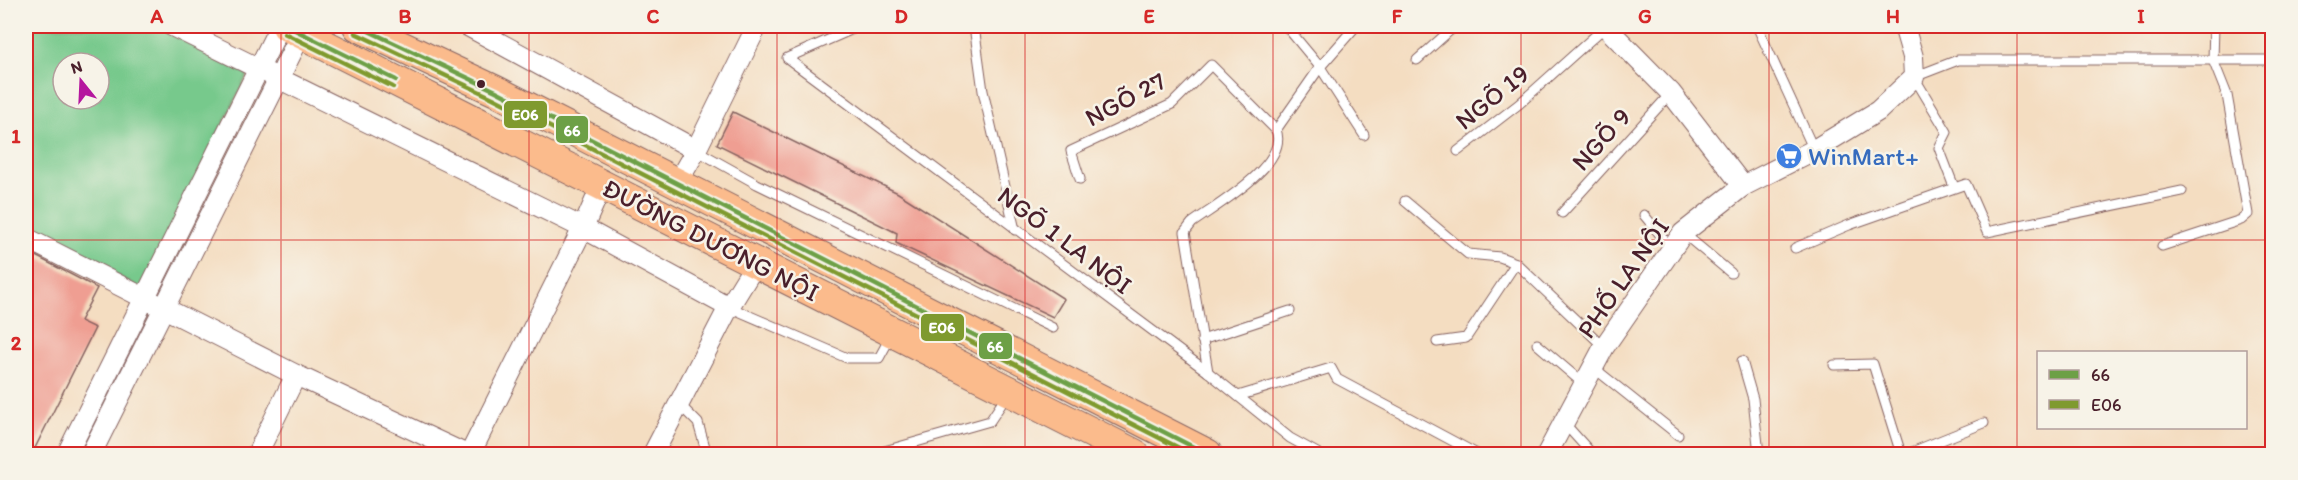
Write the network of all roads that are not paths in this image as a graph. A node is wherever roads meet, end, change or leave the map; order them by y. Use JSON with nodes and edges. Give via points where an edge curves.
{"nodes":[{"id":1,"x":172,"y":26,"type":"edge"},
{"id":2,"x":358,"y":26,"type":"edge"},
{"id":3,"x":757,"y":26,"type":"edge"},
{"id":4,"x":860,"y":26,"type":"edge"},
{"id":5,"x":974,"y":26,"type":"edge"},
{"id":6,"x":1286,"y":26,"type":"edge"},
{"id":7,"x":1356,"y":26,"type":"edge"},
{"id":8,"x":1455,"y":26,"type":"edge"},
{"id":9,"x":1606,"y":26,"type":"edge"},
{"id":10,"x":1757,"y":26,"type":"edge"},
{"id":11,"x":1904,"y":26,"type":"edge"},
{"id":12,"x":2214,"y":26,"type":"edge"},
{"id":13,"x":294,"y":27,"type":"edge"},
{"id":14,"x":480,"y":28,"type":"edge"},
{"id":15,"x":1417,"y":60,"type":"dead end"},
{"id":16,"x":2213,"y":60,"type":"junction"},
{"id":17,"x":2272,"y":60,"type":"edge"},
{"id":18,"x":1320,"y":67,"type":"junction"},
{"id":19,"x":257,"y":69,"type":"junction"},
{"id":20,"x":1914,"y":77,"type":"junction"},
{"id":21,"x":280,"y":81,"type":"junction"},
{"id":22,"x":1671,"y":93,"type":"junction"},
{"id":23,"x":1276,"y":130,"type":"junction"},
{"id":24,"x":1364,"y":135,"type":"dead end"},
{"id":25,"x":696,"y":150,"type":"junction"},
{"id":26,"x":1814,"y":150,"type":"junction"},
{"id":27,"x":1458,"y":151,"type":"dead end"},
{"id":28,"x":1080,"y":179,"type":"dead end"},
{"id":29,"x":677,"y":183,"type":"junction"},
{"id":30,"x":602,"y":184,"type":"junction"},
{"id":31,"x":1743,"y":186,"type":"junction"},
{"id":32,"x":1954,"y":187,"type":"junction"},
{"id":33,"x":2182,"y":191,"type":"dead end"},
{"id":34,"x":1405,"y":201,"type":"dead end"},
{"id":35,"x":1562,"y":213,"type":"dead end"},
{"id":36,"x":1644,"y":215,"type":"dead end"},
{"id":37,"x":583,"y":228,"type":"junction"},
{"id":38,"x":1015,"y":230,"type":"junction"},
{"id":39,"x":26,"y":237,"type":"edge"},
{"id":40,"x":1678,"y":241,"type":"junction"},
{"id":41,"x":2162,"y":246,"type":"dead end"},
{"id":42,"x":1795,"y":248,"type":"dead end"},
{"id":43,"x":756,"y":262,"type":"junction"},
{"id":44,"x":1516,"y":264,"type":"junction"},
{"id":45,"x":1731,"y":273,"type":"dead end"},
{"id":46,"x":145,"y":297,"type":"junction"},
{"id":47,"x":729,"y":307,"type":"junction"},
{"id":48,"x":163,"y":309,"type":"junction"},
{"id":49,"x":1290,"y":311,"type":"dead end"},
{"id":50,"x":1053,"y":328,"type":"dead end"},
{"id":51,"x":893,"y":332,"type":"junction"},
{"id":52,"x":1202,"y":340,"type":"junction"},
{"id":53,"x":1437,"y":342,"type":"dead end"},
{"id":54,"x":1537,"y":344,"type":"dead end"},
{"id":55,"x":1604,"y":347,"type":"junction"},
{"id":56,"x":1742,"y":361,"type":"dead end"},
{"id":57,"x":1834,"y":365,"type":"dead end"},
{"id":58,"x":1208,"y":372,"type":"junction"},
{"id":59,"x":296,"y":375,"type":"junction"},
{"id":60,"x":1590,"y":377,"type":"junction"},
{"id":61,"x":1010,"y":391,"type":"junction"},
{"id":62,"x":1238,"y":396,"type":"junction"},
{"id":63,"x":679,"y":404,"type":"junction"},
{"id":64,"x":1984,"y":423,"type":"dead end"},
{"id":65,"x":1565,"y":424,"type":"junction"},
{"id":66,"x":1678,"y":435,"type":"dead end"},
{"id":67,"x":67,"y":454,"type":"edge"},
{"id":68,"x":91,"y":454,"type":"edge"},
{"id":69,"x":257,"y":454,"type":"edge"},
{"id":70,"x":465,"y":454,"type":"edge"},
{"id":71,"x":470,"y":454,"type":"edge"},
{"id":72,"x":653,"y":454,"type":"edge"},
{"id":73,"x":707,"y":454,"type":"edge"},
{"id":74,"x":874,"y":454,"type":"edge"},
{"id":75,"x":1134,"y":454,"type":"edge"},
{"id":76,"x":1208,"y":454,"type":"edge"},
{"id":77,"x":1319,"y":454,"type":"edge"},
{"id":78,"x":1477,"y":454,"type":"edge"},
{"id":79,"x":1547,"y":454,"type":"edge"},
{"id":80,"x":1592,"y":454,"type":"edge"},
{"id":81,"x":1759,"y":454,"type":"edge"},
{"id":82,"x":1901,"y":454,"type":"edge"},
{"id":83,"x":1907,"y":454,"type":"edge"}],
"edges":[{"from":1,"to":19,"type":"street"},
{"from":2,"to":29,"type":"main road","name":"ĐƯỜNG DƯƠNG NỘI"},
{"from":3,"to":25,"type":"street"},
{"from":4,"to":38,"type":"lane","name":"NGÕ 1 LA NỘI","via":[[787,58]]},
{"from":5,"to":38,"type":"lane","via":[[983,91]]},
{"from":6,"to":18,"type":"lane"},
{"from":7,"to":18,"type":"lane"},
{"from":8,"to":15,"type":"lane"},
{"from":9,"to":22,"type":"street"},
{"from":9,"to":27,"type":"lane","name":"NGÕ 19","via":[[1519,104]]},
{"from":10,"to":26,"type":"lane"},
{"from":11,"to":20,"type":"street"},
{"from":12,"to":16,"type":"lane"},
{"from":13,"to":19,"type":"street"},
{"from":13,"to":21,"type":"street"},
{"from":13,"to":30,"type":"main road","name":"ĐƯỜNG DƯƠNG NỘI"},
{"from":14,"to":25,"type":"street"},
{"from":16,"to":17,"type":"lane"},
{"from":16,"to":20,"type":"lane","via":[[1958,60]]},
{"from":16,"to":41,"type":"lane","via":[[2227,95],[2248,214],[2241,220]]},
{"from":18,"to":23,"type":"lane"},
{"from":18,"to":24,"type":"lane"},
{"from":19,"to":21,"type":"street"},
{"from":19,"to":46,"type":"street"},
{"from":20,"to":26,"type":"street","name":"PHỐ LA NỘI","via":[[1878,111]]},
{"from":20,"to":32,"type":"lane","via":[[1947,132],[1939,148]]},
{"from":21,"to":37,"type":"street"},
{"from":21,"to":48,"type":"street"},
{"from":22,"to":31,"type":"street"},
{"from":22,"to":35,"type":"lane","name":"NGÕ 9"},
{"from":23,"to":28,"type":"lane","name":"NGÕ 27","via":[[1211,65],[1172,104],[1071,151]]},
{"from":23,"to":52,"type":"lane","via":[[1278,148],[1268,164],[1191,223],[1185,232]]},
{"from":25,"to":29,"type":"street"},
{"from":25,"to":50,"type":"lane","via":[[757,184]]},
{"from":26,"to":31,"type":"street","name":"PHỐ LA NỘI"},
{"from":29,"to":76,"type":"main road","name":"ĐƯỜNG DƯƠNG NỘI"},
{"from":30,"to":37,"type":"street"},
{"from":30,"to":43,"type":"main road","name":"ĐƯỜNG DƯƠNG NỘI"},
{"from":31,"to":40,"type":"street","name":"PHỐ LA NỘI"},
{"from":32,"to":33,"type":"lane","via":[[1966,184],[1987,232]]},
{"from":32,"to":42,"type":"lane"},
{"from":34,"to":44,"type":"lane","via":[[1468,254],[1500,257]]},
{"from":36,"to":40,"type":"lane"},
{"from":37,"to":47,"type":"street"},
{"from":37,"to":71,"type":"street"},
{"from":38,"to":58,"type":"lane","name":"NGÕ 1 LA NỘI"},
{"from":39,"to":46,"type":"street"},
{"from":40,"to":45,"type":"lane"},
{"from":40,"to":55,"type":"street","name":"PHỐ LA NỘI"},
{"from":43,"to":47,"type":"street"},
{"from":43,"to":51,"type":"main road","name":"ĐƯỜNG DƯƠNG NỘI"},
{"from":44,"to":53,"type":"lane","via":[[1466,338]]},
{"from":44,"to":55,"type":"lane"},
{"from":46,"to":48,"type":"street"},
{"from":46,"to":67,"type":"street"},
{"from":47,"to":51,"type":"lane","via":[[846,358],[879,358]]},
{"from":47,"to":63,"type":"street"},
{"from":48,"to":59,"type":"street"},
{"from":48,"to":68,"type":"street"},
{"from":49,"to":52,"type":"lane"},
{"from":51,"to":61,"type":"main road","name":"ĐƯỜNG DƯƠNG NỘI"},
{"from":52,"to":58,"type":"lane"},
{"from":54,"to":60,"type":"lane"},
{"from":55,"to":60,"type":"street","name":"PHỐ LA NỘI"},
{"from":56,"to":81,"type":"lane","via":[[1753,399]]},
{"from":57,"to":82,"type":"lane","via":[[1873,364]]},
{"from":58,"to":62,"type":"lane","name":"NGÕ 1 LA NỘI"},
{"from":59,"to":69,"type":"street"},
{"from":59,"to":70,"type":"street"},
{"from":60,"to":65,"type":"street","name":"PHỐ LA NỘI"},
{"from":60,"to":66,"type":"lane"},
{"from":61,"to":74,"type":"lane","via":[[990,421]]},
{"from":61,"to":75,"type":"main road","name":"ĐƯỜNG DƯƠNG NỘI"},
{"from":62,"to":77,"type":"lane","name":"NGÕ 1 LA NỘI","via":[[1290,438]]},
{"from":62,"to":78,"type":"lane","via":[[1331,368],[1337,379]]},
{"from":63,"to":72,"type":"street"},
{"from":63,"to":73,"type":"lane","via":[[698,423]]},
{"from":64,"to":83,"type":"lane"},
{"from":65,"to":79,"type":"street","name":"PHỐ LA NỘI"},
{"from":65,"to":80,"type":"lane"}]}
